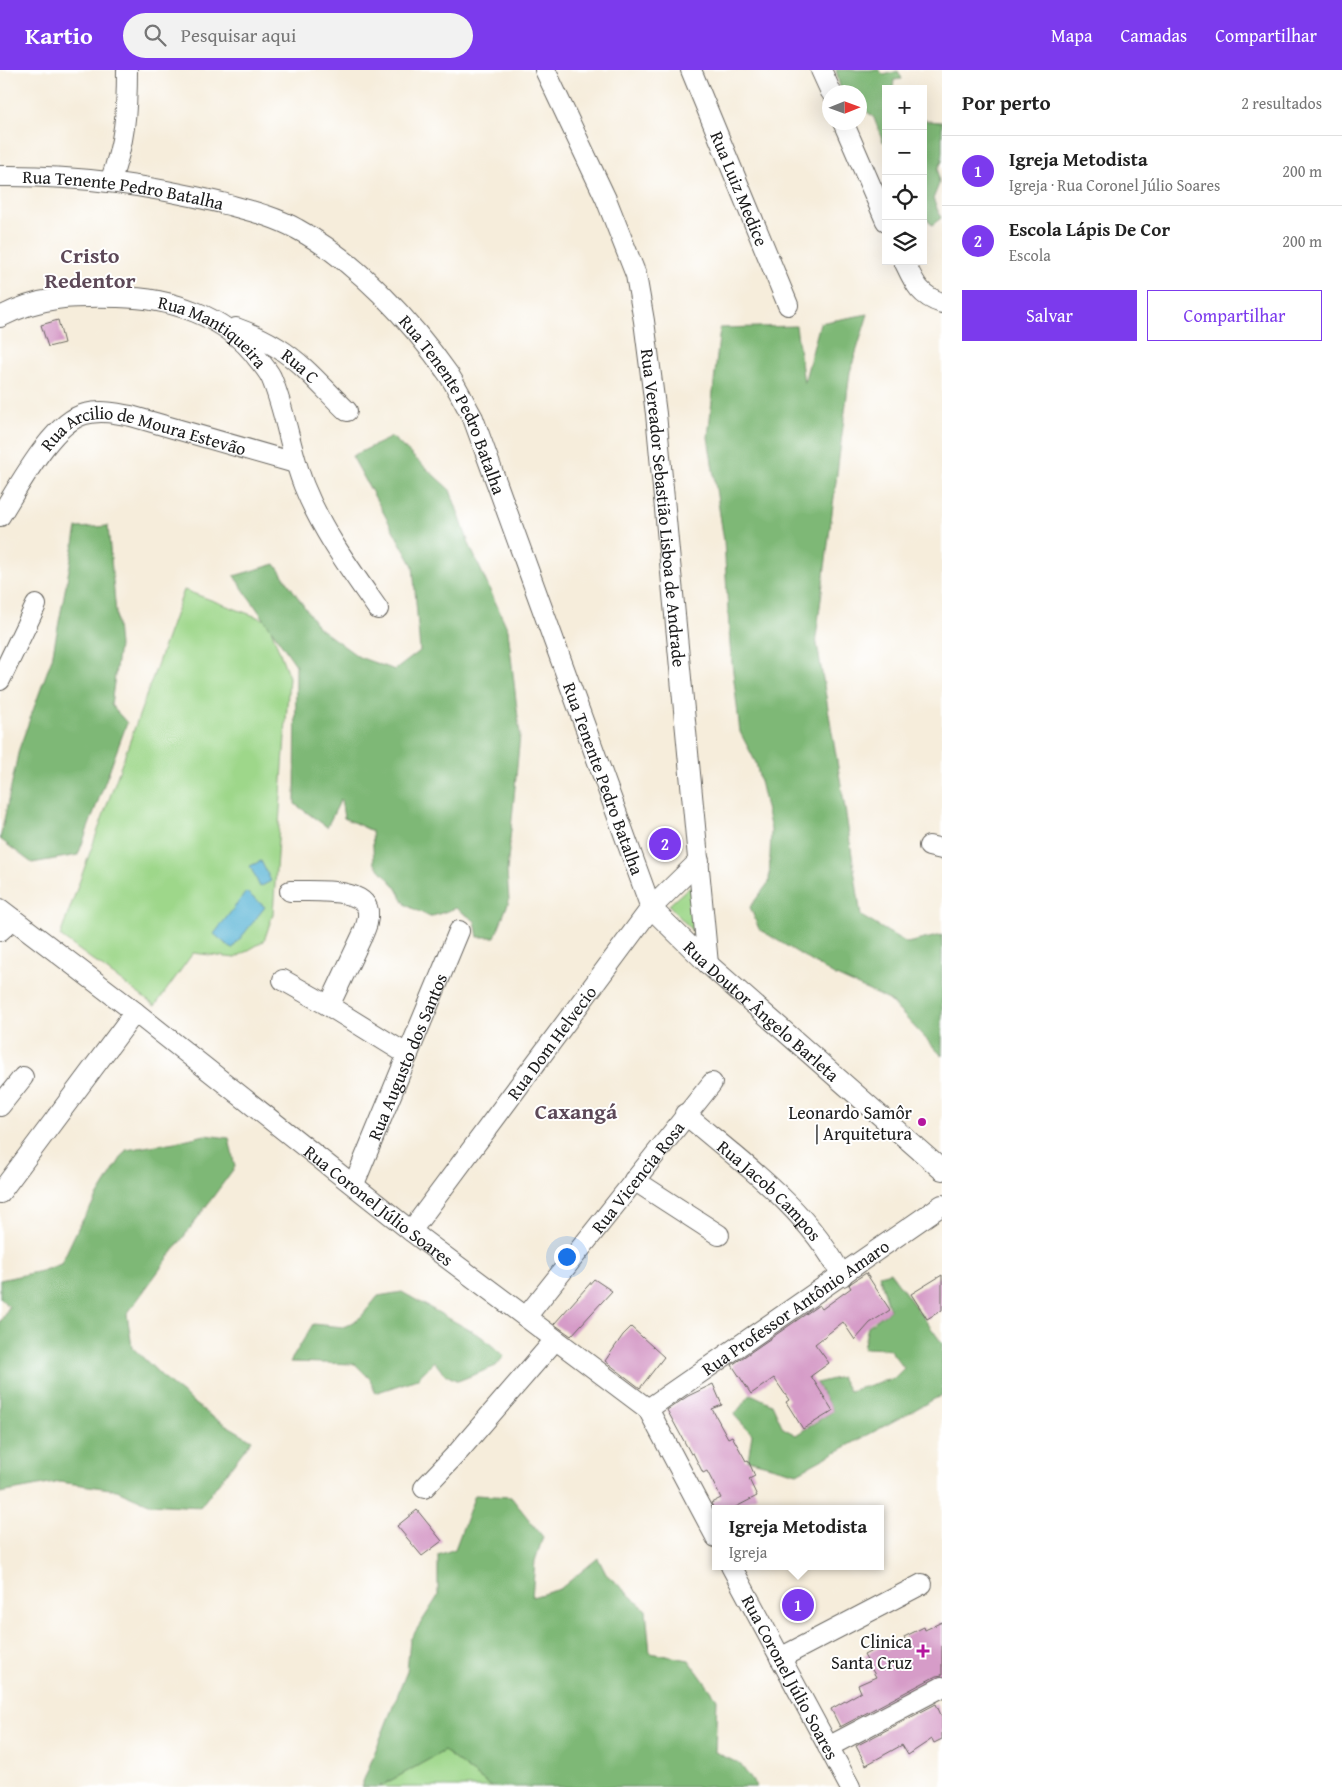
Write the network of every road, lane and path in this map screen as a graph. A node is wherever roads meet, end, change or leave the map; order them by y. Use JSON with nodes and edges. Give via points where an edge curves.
{"nodes":[{"id":1,"x":127,"y":70,"type":"edge"},
{"id":2,"x":545,"y":70,"type":"edge"},
{"id":3,"x":691,"y":70,"type":"edge"},
{"id":4,"x":822,"y":70,"type":"edge"},
{"id":5,"x":828,"y":85,"type":"edge"},
{"id":6,"x":847,"y":130,"type":"edge"},
{"id":7,"x":0,"y":176,"type":"edge"},
{"id":8,"x":110,"y":182,"type":"junction"},
{"id":9,"x":886,"y":220,"type":"edge"},
{"id":10,"x":906,"y":265,"type":"edge"},
{"id":11,"x":942,"y":303,"type":"edge"},
{"id":12,"x":788,"y":305,"type":"dead end"},
{"id":13,"x":0,"y":317,"type":"edge"},
{"id":14,"x":218,"y":321,"type":"junction"},
{"id":15,"x":346,"y":411,"type":"dead end"},
{"id":16,"x":295,"y":463,"type":"junction"},
{"id":17,"x":0,"y":516,"type":"edge"},
{"id":18,"x":36,"y":605,"type":"dead end"},
{"id":19,"x":378,"y":609,"type":"dead end"},
{"id":20,"x":0,"y":680,"type":"edge"},
{"id":21,"x":699,"y":861,"type":"junction"},
{"id":22,"x":290,"y":891,"type":"dead end"},
{"id":23,"x":651,"y":908,"type":"junction"},
{"id":24,"x":4,"y":920,"type":"edge"},
{"id":25,"x":458,"y":931,"type":"dead end"},
{"id":26,"x":708,"y":964,"type":"junction"},
{"id":27,"x":283,"y":980,"type":"dead end"},
{"id":28,"x":329,"y":1006,"type":"junction"},
{"id":29,"x":135,"y":1012,"type":"junction"},
{"id":30,"x":408,"y":1055,"type":"junction"},
{"id":31,"x":23,"y":1077,"type":"dead end"},
{"id":32,"x":712,"y":1083,"type":"dead end"},
{"id":33,"x":0,"y":1106,"type":"edge"},
{"id":34,"x":685,"y":1114,"type":"junction"},
{"id":35,"x":942,"y":1170,"type":"edge"},
{"id":36,"x":634,"y":1180,"type":"junction"},
{"id":37,"x":354,"y":1184,"type":"junction"},
{"id":38,"x":0,"y":1193,"type":"edge"},
{"id":39,"x":942,"y":1206,"type":"edge"},
{"id":40,"x":411,"y":1230,"type":"junction"},
{"id":41,"x":719,"y":1235,"type":"dead end"},
{"id":42,"x":842,"y":1276,"type":"junction"},
{"id":43,"x":526,"y":1317,"type":"junction"},
{"id":44,"x":555,"y":1340,"type":"junction"},
{"id":45,"x":648,"y":1409,"type":"junction"},
{"id":46,"x":424,"y":1488,"type":"dead end"},
{"id":47,"x":712,"y":1529,"type":"edge"},
{"id":48,"x":733,"y":1570,"type":"edge"},
{"id":49,"x":922,"y":1584,"type":"dead end"},
{"id":50,"x":780,"y":1658,"type":"junction"},
{"id":51,"x":942,"y":1687,"type":"edge"},
{"id":52,"x":828,"y":1747,"type":"junction"},
{"id":53,"x":850,"y":1787,"type":"edge"}],
"edges":[{"from":1,"to":8,"type":"street","via":[[124,135]]},
{"from":2,"to":21,"type":"street","name":"Rua Vereador Sebastião Lisboa de Andrade","via":[[606,199],[636,275],[656,414]]},
{"from":3,"to":12,"type":"street","name":"Rua Luiz Medice"},
{"from":4,"to":5,"type":"street"},
{"from":6,"to":9,"type":"street"},
{"from":7,"to":8,"type":"street","name":"Rua Tenente Pedro Batalha"},
{"from":8,"to":23,"type":"street","name":"Rua Tenente Pedro Batalha","via":[[194,196],[251,211],[296,228],[370,283],[412,328],[449,376],[476,427]]},
{"from":10,"to":11,"type":"street","via":[[920,291],[929,299]]},
{"from":13,"to":14,"type":"street","name":"Rua Mantiqueira","via":[[46,299],[89,296],[142,298],[180,306]]},
{"from":14,"to":15,"type":"street","name":"Rua C","via":[[279,348]]},
{"from":14,"to":16,"type":"street","name":"Rua Mantiqueira","via":[[252,350],[270,375],[284,411]]},
{"from":16,"to":17,"type":"street","name":"Rua Arcilio de Moura Estevão","via":[[131,416],[106,412],[85,414],[68,422],[54,436]]},
{"from":16,"to":19,"type":"street","name":"Rua Mantiqueira","via":[[319,518],[340,555]]},
{"from":18,"to":20,"type":"street"},
{"from":21,"to":23,"type":"street","name":"Rua Dom Helvecio"},
{"from":21,"to":26,"type":"street","name":"Rua Vereador Sebastião Lisboa de Andrade"},
{"from":22,"to":28,"type":"street","via":[[351,895],[365,903],[368,911],[368,922]]},
{"from":23,"to":26,"type":"street","name":"Rua Doutor Ângelo Barleta"},
{"from":23,"to":40,"type":"street","name":"Rua Dom Helvecio"},
{"from":24,"to":29,"type":"street","name":"Rua Coronel Júlio Soares"},
{"from":25,"to":30,"type":"street","name":"Rua Augusto dos Santos"},
{"from":26,"to":35,"type":"street","name":"Rua Doutor Ângelo Barleta"},
{"from":27,"to":28,"type":"street"},
{"from":28,"to":30,"type":"street"},
{"from":29,"to":37,"type":"street","name":"Rua Coronel Júlio Soares"},
{"from":29,"to":38,"type":"street"},
{"from":30,"to":37,"type":"street","name":"Rua Augusto dos Santos"},
{"from":31,"to":33,"type":"street"},
{"from":32,"to":34,"type":"street","name":"Rua Vicencia Rosa"},
{"from":34,"to":36,"type":"street","name":"Rua Vicencia Rosa"},
{"from":34,"to":42,"type":"street","name":"Rua Jacob Campos","via":[[800,1217],[825,1247]]},
{"from":36,"to":41,"type":"street"},
{"from":36,"to":43,"type":"street","name":"Rua Vicencia Rosa"},
{"from":37,"to":40,"type":"street","name":"Rua Coronel Júlio Soares"},
{"from":39,"to":42,"type":"street","name":"Rua Professor Antônio Amaro"},
{"from":40,"to":43,"type":"street","name":"Rua Coronel Júlio Soares"},
{"from":42,"to":45,"type":"street","name":"Rua Professor Antônio Amaro"},
{"from":43,"to":44,"type":"street","name":"Rua Coronel Júlio Soares"},
{"from":44,"to":45,"type":"street","name":"Rua Coronel Júlio Soares"},
{"from":44,"to":46,"type":"street"},
{"from":45,"to":47,"type":"street","name":"Rua Coronel Júlio Soares"},
{"from":48,"to":50,"type":"street","name":"Rua Coronel Júlio Soares"},
{"from":49,"to":50,"type":"street"},
{"from":50,"to":52,"type":"street","name":"Rua Coronel Júlio Soares"},
{"from":51,"to":52,"type":"street"},
{"from":52,"to":53,"type":"street","name":"Rua Coronel Júlio Soares"}]}
